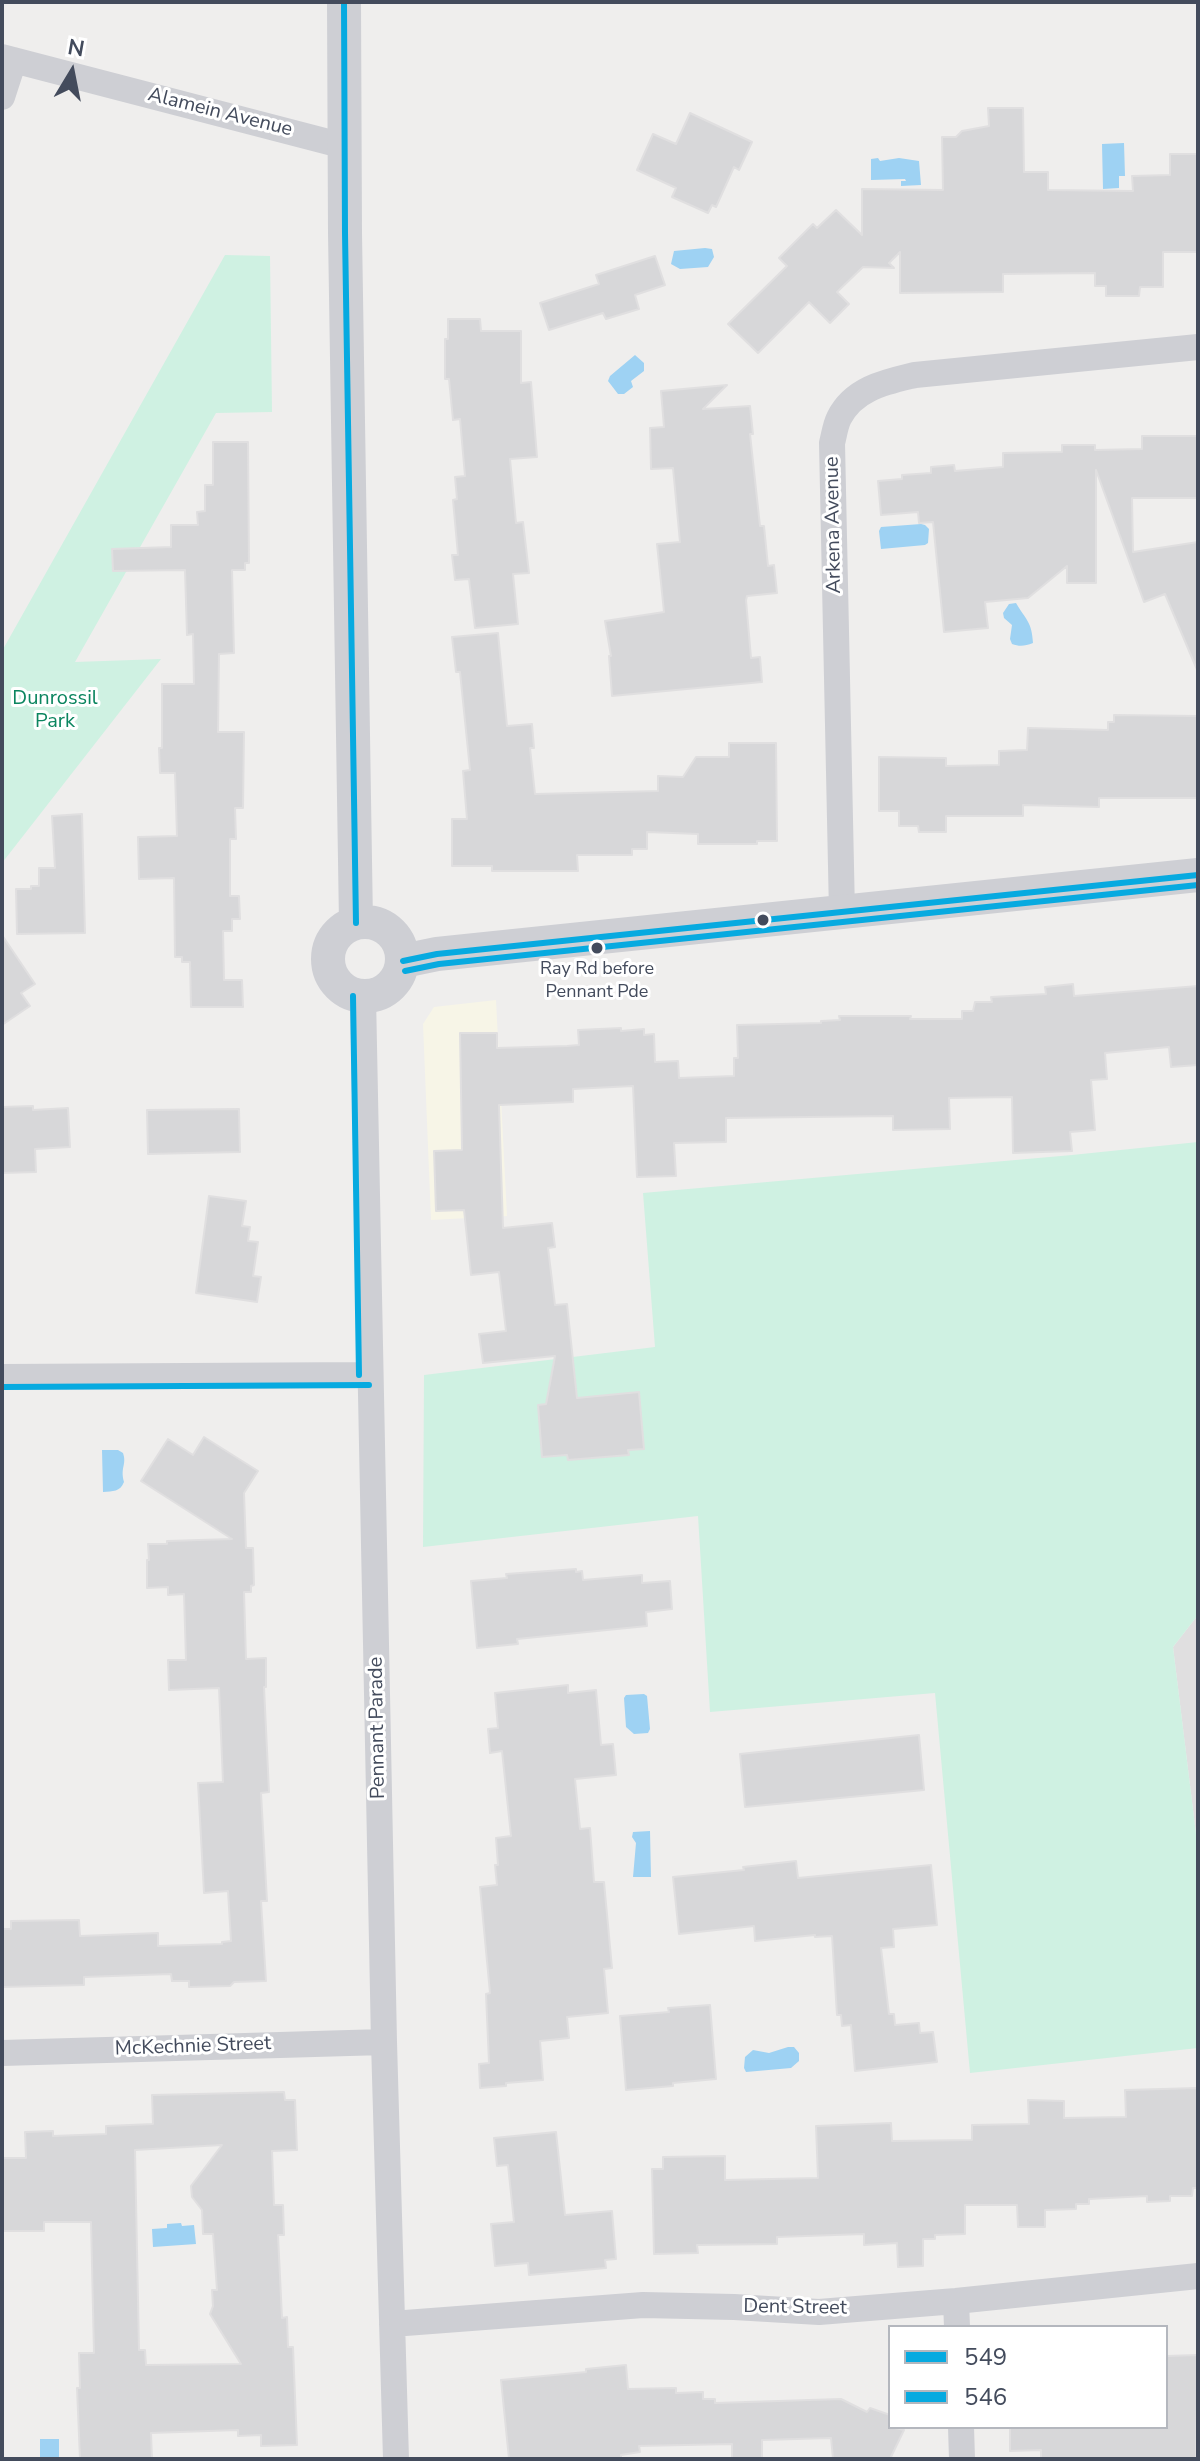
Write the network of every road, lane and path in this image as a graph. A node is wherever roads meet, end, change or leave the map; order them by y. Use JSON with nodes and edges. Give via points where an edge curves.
{"nodes":[{"id":1,"x":344,"y":2,"type":"edge"},
{"id":2,"x":8,"y":59,"type":"edge"},
{"id":3,"x":2,"y":97,"type":"edge"},
{"id":4,"x":344,"y":146,"type":"junction"},
{"id":5,"x":1198,"y":347,"type":"edge"},
{"id":6,"x":1198,"y":875,"type":"edge"},
{"id":7,"x":842,"y":913,"type":"junction"},
{"id":8,"x":356,"y":923,"type":"junction"},
{"id":9,"x":403,"y":961,"type":"junction"},
{"id":10,"x":363,"y":996,"type":"junction"},
{"id":11,"x":369,"y":1375,"type":"junction"},
{"id":12,"x":2,"y":1377,"type":"edge"},
{"id":13,"x":384,"y":2042,"type":"junction"},
{"id":14,"x":2,"y":2053,"type":"edge"},
{"id":15,"x":1198,"y":2276,"type":"edge"},
{"id":16,"x":957,"y":2314,"type":"edge"},
{"id":17,"x":392,"y":2324,"type":"junction"},
{"id":18,"x":961,"y":2429,"type":"edge"},
{"id":19,"x":396,"y":2459,"type":"edge"},
{"id":20,"x":962,"y":2459,"type":"edge"}],
"edges":[{"from":1,"to":4,"type":"street"},
{"from":2,"to":3,"type":"street"},
{"from":2,"to":4,"type":"street","name":"Alamein Avenue"},
{"from":4,"to":8,"type":"street"},
{"from":5,"to":7,"type":"street","name":"Arkena Avenue","via":[[915,375],[875,384],[839,418],[832,443]]},
{"from":6,"to":7,"type":"street"},
{"from":7,"to":9,"type":"street"},
{"from":8,"to":9,"type":"street","via":[[389,931]]},
{"from":8,"to":10,"type":"street","via":[[331,945],[329,968],[342,988]]},
{"from":9,"to":10,"type":"street","via":[[394,983]]},
{"from":10,"to":11,"type":"street","name":"Pennant Parade"},
{"from":11,"to":12,"type":"street"},
{"from":11,"to":13,"type":"street","name":"Pennant Parade"},
{"from":13,"to":14,"type":"street","name":"McKechnie Street"},
{"from":13,"to":17,"type":"street","name":"Pennant Parade"},
{"from":15,"to":16,"type":"street","name":"Dent Street"},
{"from":16,"to":17,"type":"street","name":"Dent Street","via":[[643,2305]]},
{"from":17,"to":19,"type":"street","name":"Pennant Parade"},
{"from":18,"to":20,"type":"street"}]}
